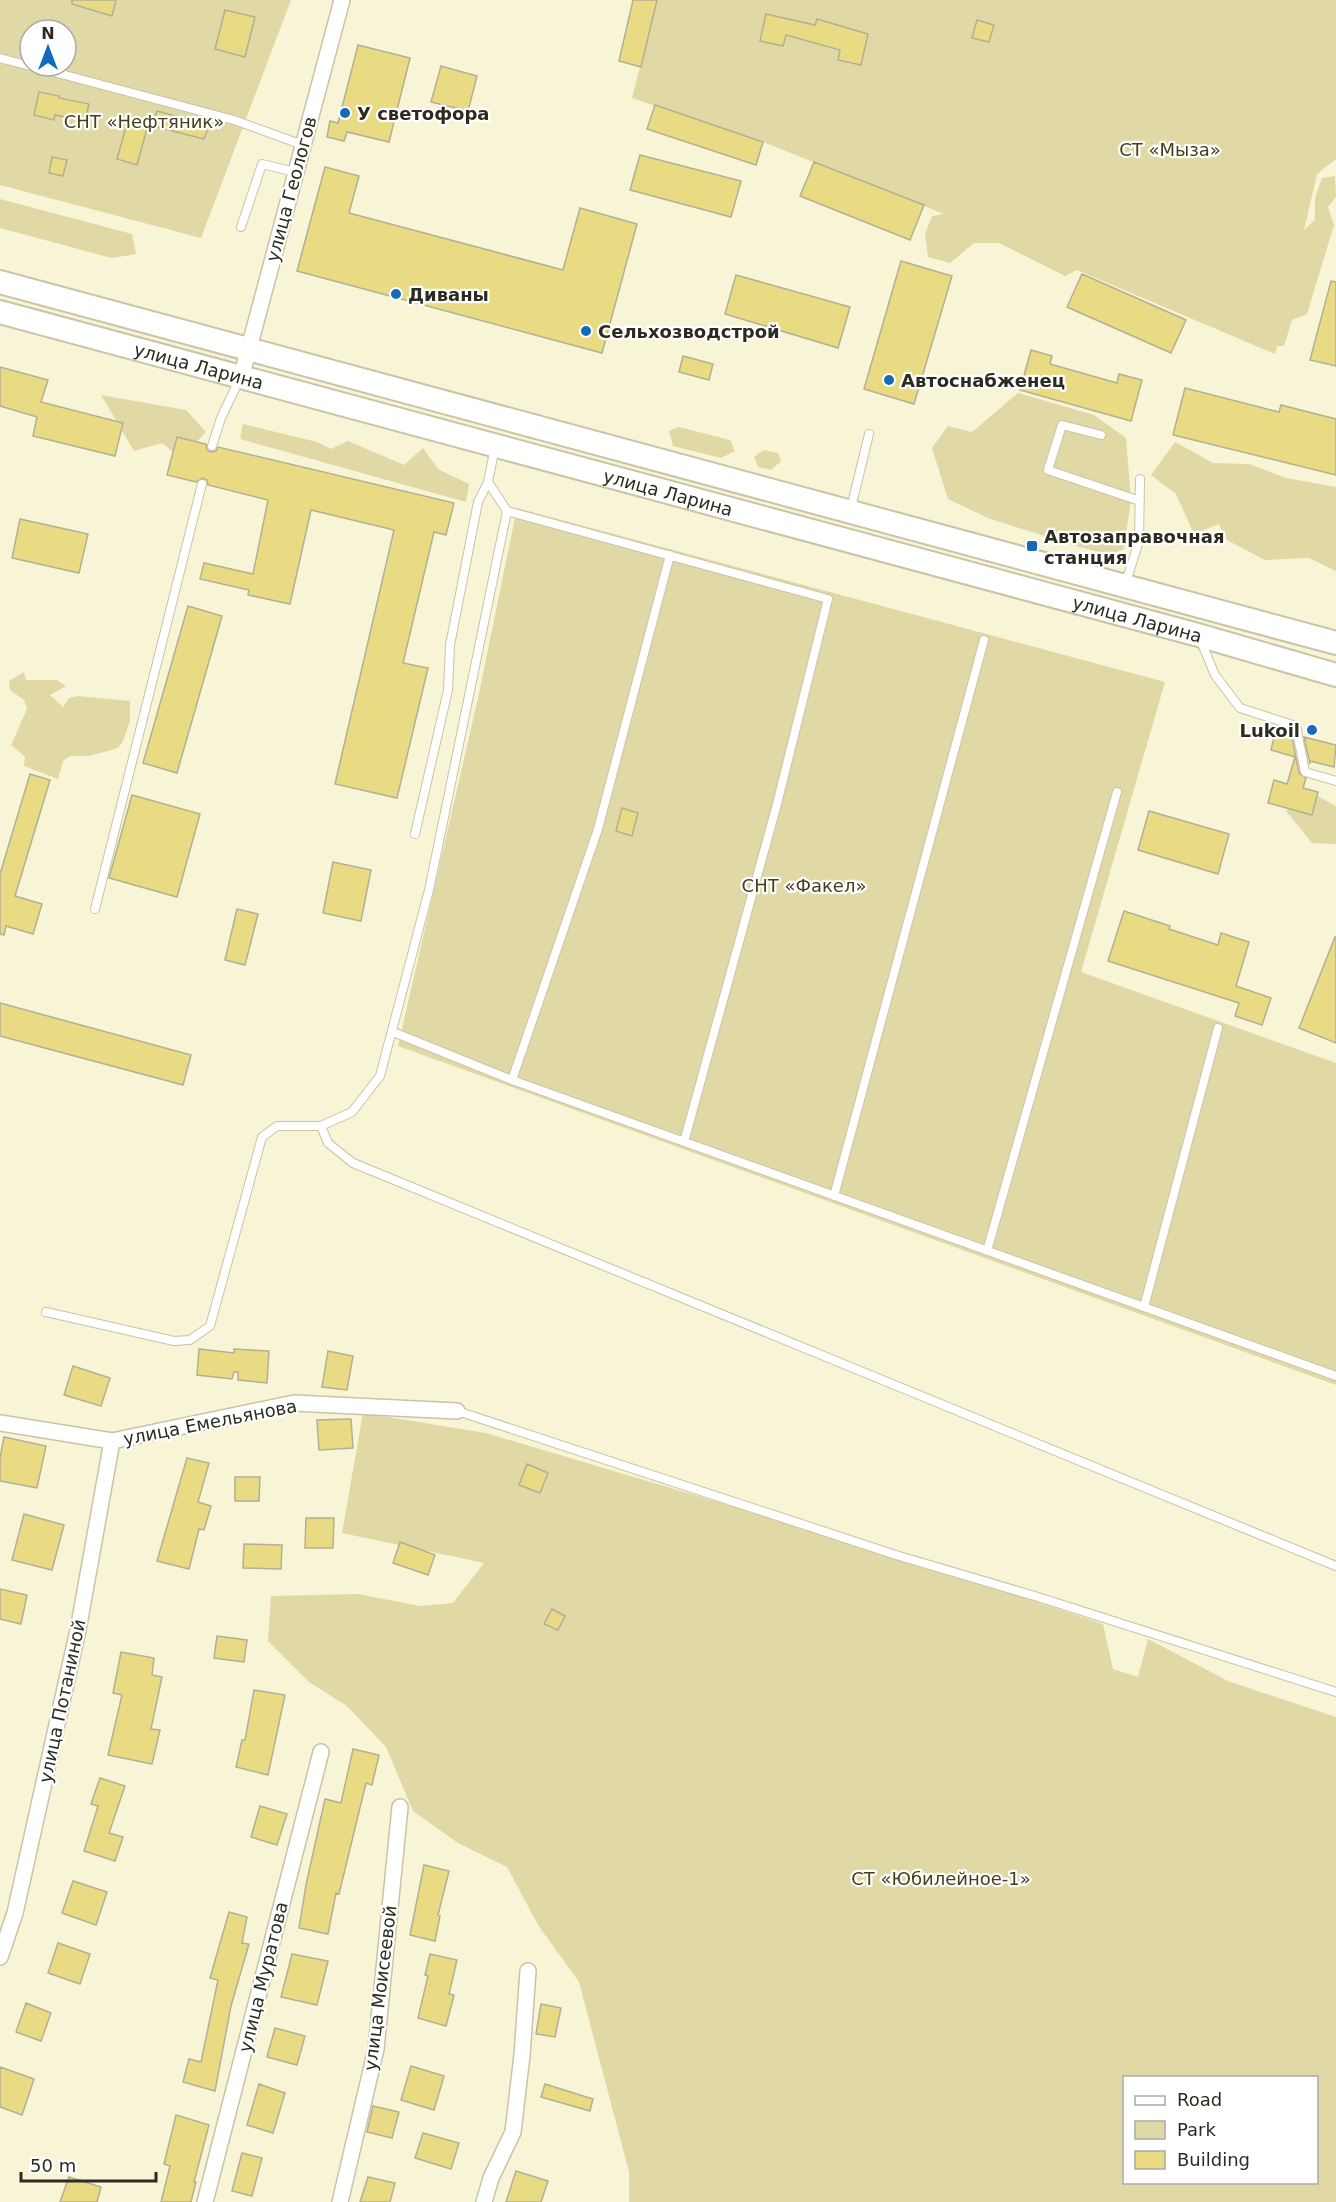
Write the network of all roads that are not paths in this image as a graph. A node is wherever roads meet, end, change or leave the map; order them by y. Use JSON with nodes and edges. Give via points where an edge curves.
{"nodes":[{"id":1,"x":342,"y":0,"type":"edge"},
{"id":2,"x":0,"y":58,"type":"edge"},
{"id":3,"x":18,"y":63,"type":"edge"},
{"id":4,"x":75,"y":78,"type":"edge"},
{"id":5,"x":303,"y":145,"type":"junction"},
{"id":6,"x":296,"y":172,"type":"junction"},
{"id":7,"x":241,"y":227,"type":"dead end"},
{"id":8,"x":0,"y":282,"type":"edge"},
{"id":9,"x":0,"y":312,"type":"edge"},
{"id":10,"x":248,"y":350,"type":"junction"},
{"id":11,"x":241,"y":378,"type":"junction"},
{"id":12,"x":869,"y":434,"type":"dead end"},
{"id":13,"x":1101,"y":435,"type":"dead end"},
{"id":14,"x":212,"y":446,"type":"dead end"},
{"id":15,"x":495,"y":446,"type":"junction"},
{"id":16,"x":1140,"y":479,"type":"dead end"},
{"id":17,"x":488,"y":482,"type":"junction"},
{"id":18,"x":202,"y":484,"type":"dead end"},
{"id":19,"x":1140,"y":501,"type":"junction"},
{"id":20,"x":507,"y":511,"type":"junction"},
{"id":21,"x":850,"y":513,"type":"junction"},
{"id":22,"x":670,"y":555,"type":"junction"},
{"id":23,"x":1125,"y":586,"type":"junction"},
{"id":24,"x":1198,"y":635,"type":"junction"},
{"id":25,"x":984,"y":640,"type":"dead end"},
{"id":26,"x":1336,"y":643,"type":"edge"},
{"id":27,"x":1336,"y":675,"type":"edge"},
{"id":28,"x":1336,"y":781,"type":"edge"},
{"id":29,"x":1117,"y":792,"type":"dead end"},
{"id":30,"x":416,"y":834,"type":"dead end"},
{"id":31,"x":95,"y":909,"type":"dead end"},
{"id":32,"x":1218,"y":1028,"type":"dead end"},
{"id":33,"x":393,"y":1032,"type":"junction"},
{"id":34,"x":512,"y":1080,"type":"junction"},
{"id":35,"x":321,"y":1126,"type":"junction"},
{"id":36,"x":684,"y":1142,"type":"junction"},
{"id":37,"x":834,"y":1196,"type":"junction"},
{"id":38,"x":987,"y":1251,"type":"junction"},
{"id":39,"x":1144,"y":1307,"type":"junction"},
{"id":40,"x":46,"y":1312,"type":"dead end"},
{"id":41,"x":1336,"y":1376,"type":"edge"},
{"id":42,"x":458,"y":1411,"type":"joint"},
{"id":43,"x":0,"y":1423,"type":"edge"},
{"id":44,"x":112,"y":1442,"type":"junction"},
{"id":45,"x":1336,"y":1566,"type":"edge"},
{"id":46,"x":1336,"y":1692,"type":"edge"},
{"id":47,"x":321,"y":1752,"type":"dead end"},
{"id":48,"x":400,"y":1806,"type":"dead end"},
{"id":49,"x":0,"y":1957,"type":"edge"},
{"id":50,"x":528,"y":1971,"type":"dead end"},
{"id":51,"x":206,"y":2202,"type":"edge"},
{"id":52,"x":340,"y":2202,"type":"edge"},
{"id":53,"x":484,"y":2202,"type":"edge"}],
"edges":[{"from":1,"to":5,"type":"street","name":"улица Геологов"},
{"from":2,"to":3,"type":"lane"},
{"from":4,"to":5,"type":"lane","via":[[234,120]]},
{"from":5,"to":6,"type":"street","name":"улица Геологов"},
{"from":6,"to":7,"type":"lane","via":[[262,164]]},
{"from":6,"to":10,"type":"street","name":"улица Геологов"},
{"from":8,"to":10,"type":"main road","name":"улица Ларина"},
{"from":9,"to":11,"type":"main road","name":"улица Ларина"},
{"from":10,"to":11,"type":"street","name":"улица Геологов"},
{"from":10,"to":21,"type":"main road","name":"улица Ларина"},
{"from":11,"to":14,"type":"lane"},
{"from":11,"to":15,"type":"main road","name":"улица Ларина"},
{"from":12,"to":21,"type":"lane"},
{"from":13,"to":19,"type":"lane","via":[[1062,425],[1048,470]]},
{"from":15,"to":17,"type":"lane"},
{"from":15,"to":24,"type":"main road","name":"улица Ларина"},
{"from":16,"to":19,"type":"lane"},
{"from":17,"to":20,"type":"lane"},
{"from":17,"to":30,"type":"lane","via":[[478,502],[450,645],[448,690]]},
{"from":18,"to":31,"type":"lane"},
{"from":19,"to":23,"type":"lane","via":[[1139,541]]},
{"from":20,"to":22,"type":"lane"},
{"from":20,"to":33,"type":"lane","via":[[429,890]]},
{"from":21,"to":23,"type":"main road","name":"улица Ларина"},
{"from":22,"to":34,"type":"lane","via":[[598,829]]},
{"from":22,"to":36,"type":"lane","via":[[828,599],[774,815]]},
{"from":23,"to":26,"type":"main road","name":"улица Ларина"},
{"from":24,"to":27,"type":"main road","name":"улица Ларина"},
{"from":24,"to":28,"type":"lane","via":[[1215,675],[1240,708],[1296,726],[1305,772]]},
{"from":25,"to":37,"type":"lane"},
{"from":29,"to":38,"type":"lane"},
{"from":32,"to":39,"type":"lane"},
{"from":33,"to":34,"type":"lane"},
{"from":33,"to":35,"type":"lane","via":[[380,1076],[352,1112]]},
{"from":34,"to":36,"type":"lane"},
{"from":35,"to":40,"type":"lane","via":[[277,1126],[262,1137],[210,1326],[190,1340],[174,1341]]},
{"from":35,"to":45,"type":"lane","via":[[328,1143],[353,1163]]},
{"from":36,"to":37,"type":"lane"},
{"from":37,"to":38,"type":"lane"},
{"from":38,"to":39,"type":"lane"},
{"from":39,"to":41,"type":"lane"},
{"from":42,"to":44,"type":"street","name":"улица Емельянова","via":[[294,1403]]},
{"from":42,"to":46,"type":"lane"},
{"from":43,"to":44,"type":"street","name":"улица Емельянова"},
{"from":44,"to":49,"type":"street","name":"улица Потаниной","via":[[78,1630],[15,1913]]},
{"from":47,"to":51,"type":"street","name":"улица Муратова"},
{"from":48,"to":52,"type":"street","name":"улица Моисеевой","via":[[376,2049]]},
{"from":50,"to":53,"type":"street","via":[[513,2132]]}]}
